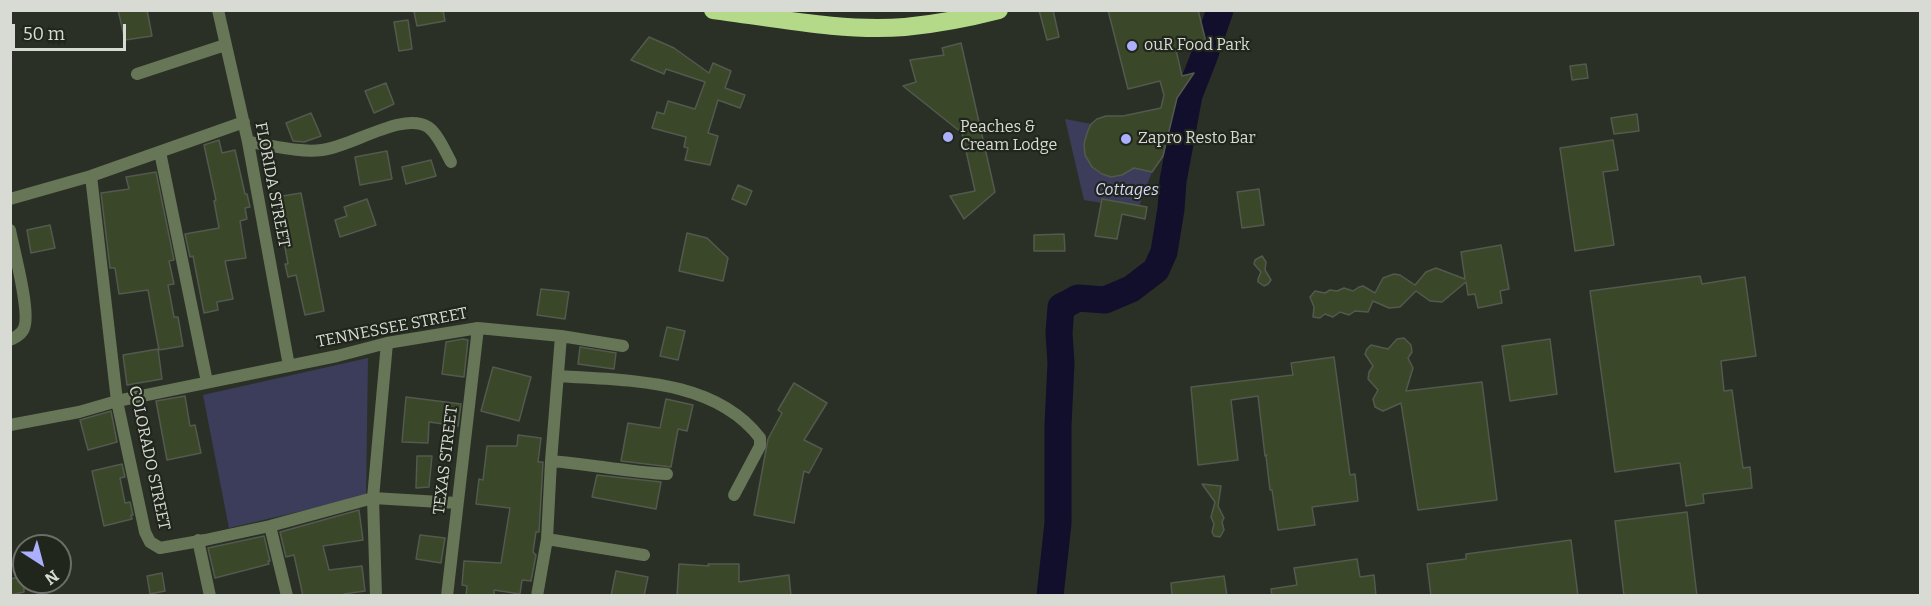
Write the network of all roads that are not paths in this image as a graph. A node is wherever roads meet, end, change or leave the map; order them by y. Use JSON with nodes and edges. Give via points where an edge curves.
{"nodes":[{"id":1,"x":218,"y":10,"type":"edge"},
{"id":2,"x":713,"y":10,"type":"edge"},
{"id":3,"x":999,"y":10,"type":"edge"},
{"id":4,"x":225,"y":45,"type":"junction"},
{"id":5,"x":137,"y":74,"type":"dead end"},
{"id":6,"x":243,"y":122,"type":"junction"},
{"id":7,"x":248,"y":142,"type":"junction"},
{"id":8,"x":160,"y":152,"type":"junction"},
{"id":9,"x":452,"y":162,"type":"dead end"},
{"id":10,"x":91,"y":176,"type":"junction"},
{"id":11,"x":10,"y":199,"type":"edge"},
{"id":12,"x":10,"y":230,"type":"edge"},
{"id":13,"x":478,"y":328,"type":"junction"},
{"id":14,"x":561,"y":336,"type":"junction"},
{"id":15,"x":10,"y":340,"type":"edge"},
{"id":16,"x":387,"y":344,"type":"junction"},
{"id":17,"x":624,"y":346,"type":"dead end"},
{"id":18,"x":289,"y":366,"type":"junction"},
{"id":19,"x":559,"y":376,"type":"junction"},
{"id":20,"x":207,"y":382,"type":"junction"},
{"id":21,"x":117,"y":401,"type":"junction"},
{"id":22,"x":10,"y":425,"type":"edge"},
{"id":23,"x":551,"y":461,"type":"junction"},
{"id":24,"x":667,"y":474,"type":"dead end"},
{"id":25,"x":734,"y":495,"type":"dead end"},
{"id":26,"x":373,"y":498,"type":"junction"},
{"id":27,"x":458,"y":503,"type":"junction"},
{"id":28,"x":270,"y":526,"type":"junction"},
{"id":29,"x":198,"y":540,"type":"junction"},
{"id":30,"x":547,"y":540,"type":"junction"},
{"id":31,"x":644,"y":555,"type":"dead end"},
{"id":32,"x":210,"y":596,"type":"edge"},
{"id":33,"x":287,"y":596,"type":"edge"},
{"id":34,"x":376,"y":596,"type":"edge"},
{"id":35,"x":447,"y":596,"type":"edge"},
{"id":36,"x":537,"y":596,"type":"edge"}],
"edges":[{"from":1,"to":4,"type":"street","name":"FLORIDA STREET"},
{"from":2,"to":3,"type":"highway","via":[[854,27],[946,22]]},
{"from":4,"to":5,"type":"street"},
{"from":4,"to":6,"type":"street","name":"FLORIDA STREET"},
{"from":6,"to":7,"type":"street","name":"FLORIDA STREET"},
{"from":6,"to":8,"type":"street"},
{"from":7,"to":9,"type":"street","via":[[323,150],[404,122],[433,131]]},
{"from":7,"to":18,"type":"street","name":"FLORIDA STREET"},
{"from":8,"to":10,"type":"street"},
{"from":8,"to":20,"type":"street"},
{"from":10,"to":11,"type":"street"},
{"from":10,"to":21,"type":"street","name":"COLORADO STREET"},
{"from":12,"to":15,"type":"street","via":[[26,310],[21,334]]},
{"from":13,"to":14,"type":"street","name":"TENNESSEE STREET"},
{"from":13,"to":16,"type":"street","name":"TENNESSEE STREET"},
{"from":13,"to":27,"type":"street","name":"TEXAS STREET"},
{"from":14,"to":17,"type":"street","name":"TENNESSEE STREET"},
{"from":14,"to":19,"type":"street"},
{"from":16,"to":18,"type":"street","name":"TENNESSEE STREET"},
{"from":16,"to":26,"type":"street"},
{"from":18,"to":20,"type":"street","name":"TENNESSEE STREET"},
{"from":19,"to":23,"type":"street"},
{"from":19,"to":25,"type":"street","via":[[652,384],[709,398],[738,415],[760,438],[760,446]]},
{"from":20,"to":21,"type":"street","name":"TENNESSEE STREET"},
{"from":21,"to":22,"type":"street","name":"TENNESSEE STREET"},
{"from":21,"to":29,"type":"street","name":"COLORADO STREET","via":[[150,542],[160,548]]},
{"from":23,"to":24,"type":"street"},
{"from":23,"to":30,"type":"street"},
{"from":26,"to":27,"type":"street","name":"COLORADO STREET"},
{"from":26,"to":28,"type":"street","name":"COLORADO STREET"},
{"from":26,"to":34,"type":"street"},
{"from":27,"to":35,"type":"street","name":"TEXAS STREET"},
{"from":28,"to":29,"type":"street","name":"COLORADO STREET"},
{"from":28,"to":33,"type":"street"},
{"from":29,"to":32,"type":"street"},
{"from":30,"to":31,"type":"street"},
{"from":30,"to":36,"type":"street"}]}
